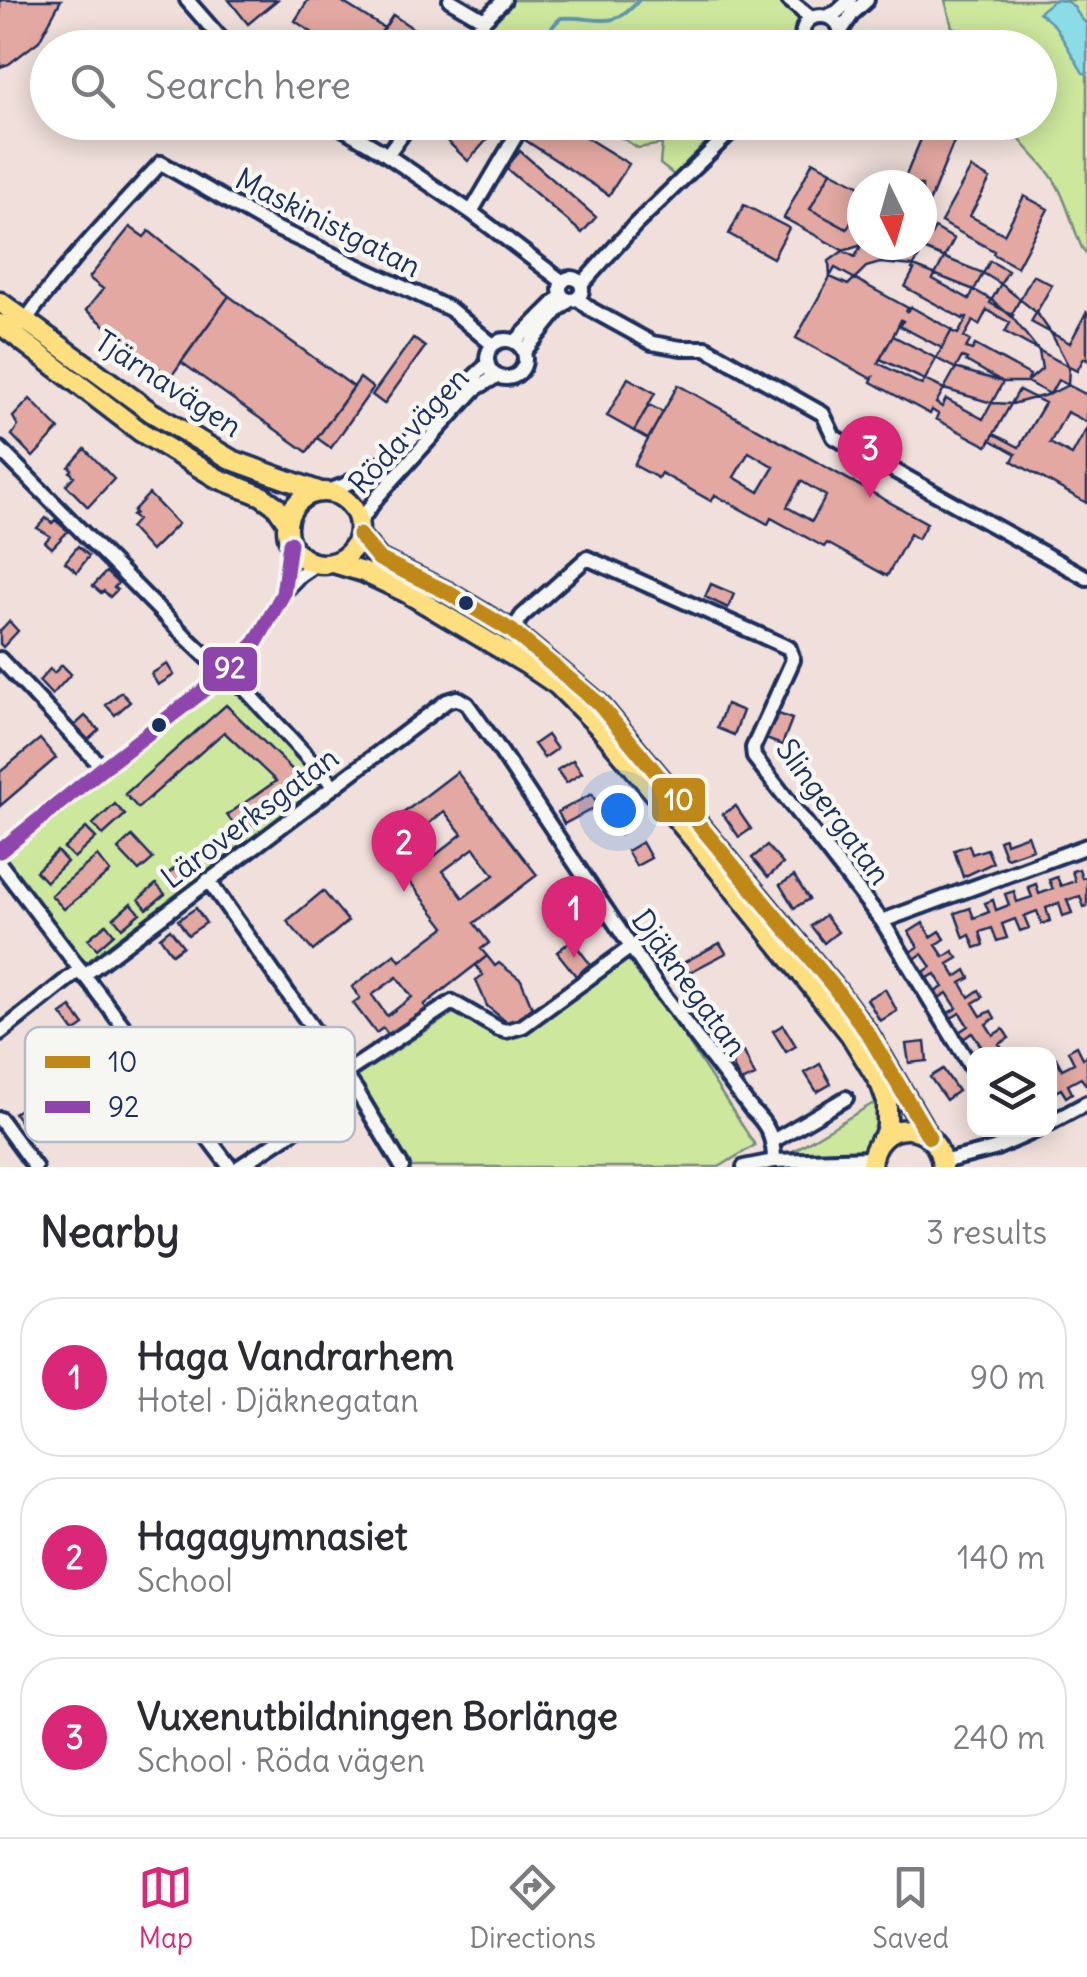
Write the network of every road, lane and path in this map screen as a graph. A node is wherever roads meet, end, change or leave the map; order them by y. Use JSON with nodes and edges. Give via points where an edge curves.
{"nodes":[{"id":1,"x":187,"y":0,"type":"edge"},
{"id":2,"x":450,"y":0,"type":"edge"},
{"id":3,"x":504,"y":0,"type":"edge"},
{"id":4,"x":790,"y":0,"type":"edge"},
{"id":5,"x":850,"y":0,"type":"edge"},
{"id":6,"x":867,"y":0,"type":"edge"},
{"id":7,"x":828,"y":16,"type":"junction"},
{"id":8,"x":811,"y":18,"type":"junction"},
{"id":9,"x":484,"y":20,"type":"junction"},
{"id":10,"x":213,"y":30,"type":"edge"},
{"id":11,"x":477,"y":30,"type":"edge"},
{"id":12,"x":802,"y":30,"type":"edge"},
{"id":13,"x":840,"y":30,"type":"edge"},
{"id":14,"x":842,"y":30,"type":"edge"},
{"id":15,"x":363,"y":140,"type":"edge"},
{"id":16,"x":398,"y":140,"type":"edge"},
{"id":17,"x":513,"y":140,"type":"edge"},
{"id":18,"x":712,"y":140,"type":"edge"},
{"id":19,"x":721,"y":140,"type":"edge"},
{"id":20,"x":388,"y":155,"type":"junction"},
{"id":21,"x":670,"y":186,"type":"junction"},
{"id":22,"x":471,"y":212,"type":"junction"},
{"id":23,"x":572,"y":290,"type":"junction"},
{"id":24,"x":0,"y":302,"type":"edge"},
{"id":25,"x":14,"y":326,"type":"edge"},
{"id":26,"x":493,"y":345,"type":"junction"},
{"id":27,"x":519,"y":347,"type":"junction"},
{"id":28,"x":492,"y":370,"type":"junction"},
{"id":29,"x":0,"y":449,"type":"edge"},
{"id":30,"x":323,"y":492,"type":"junction"},
{"id":31,"x":287,"y":522,"type":"junction"},
{"id":32,"x":359,"y":529,"type":"junction"},
{"id":33,"x":290,"y":544,"type":"junction"},
{"id":34,"x":325,"y":563,"type":"junction"},
{"id":35,"x":1087,"y":578,"type":"edge"},
{"id":36,"x":282,"y":594,"type":"junction"},
{"id":37,"x":512,"y":631,"type":"junction"},
{"id":38,"x":0,"y":659,"type":"edge"},
{"id":39,"x":225,"y":674,"type":"junction"},
{"id":40,"x":447,"y":701,"type":"joint"},
{"id":41,"x":103,"y":768,"type":"junction"},
{"id":42,"x":334,"y":786,"type":"junction"},
{"id":43,"x":1087,"y":846,"type":"edge"},
{"id":44,"x":0,"y":852,"type":"edge"},
{"id":45,"x":0,"y":864,"type":"edge"},
{"id":46,"x":208,"y":880,"type":"junction"},
{"id":47,"x":882,"y":921,"type":"junction"},
{"id":48,"x":631,"y":948,"type":"junction"},
{"id":49,"x":81,"y":973,"type":"junction"},
{"id":50,"x":122,"y":1027,"type":"edge"},
{"id":51,"x":311,"y":1027,"type":"edge"},
{"id":52,"x":0,"y":1033,"type":"edge"},
{"id":53,"x":967,"y":1061,"type":"edge"},
{"id":54,"x":355,"y":1067,"type":"edge"},
{"id":55,"x":356,"y":1090,"type":"edge"},
{"id":56,"x":846,"y":1098,"type":"dead end"},
{"id":57,"x":1087,"y":1103,"type":"edge"},
{"id":58,"x":0,"y":1119,"type":"edge"},
{"id":59,"x":1057,"y":1119,"type":"edge"},
{"id":60,"x":929,"y":1137,"type":"junction"},
{"id":61,"x":1012,"y":1137,"type":"edge"},
{"id":62,"x":883,"y":1138,"type":"junction"},
{"id":63,"x":211,"y":1142,"type":"edge"},
{"id":64,"x":277,"y":1142,"type":"edge"},
{"id":65,"x":773,"y":1142,"type":"junction"},
{"id":66,"x":774,"y":1161,"type":"junction"},
{"id":67,"x":871,"y":1163,"type":"edge"},
{"id":68,"x":942,"y":1164,"type":"edge"},
{"id":69,"x":35,"y":1167,"type":"edge"},
{"id":70,"x":230,"y":1167,"type":"edge"},
{"id":71,"x":239,"y":1167,"type":"edge"},
{"id":72,"x":402,"y":1167,"type":"edge"},
{"id":73,"x":744,"y":1167,"type":"edge"}],
"edges":[{"from":1,"to":10,"type":"street"},
{"from":2,"to":9,"type":"street"},
{"from":3,"to":9,"type":"street"},
{"from":4,"to":8,"type":"street"},
{"from":5,"to":7,"type":"street"},
{"from":6,"to":14,"type":"street"},
{"from":7,"to":8,"type":"street"},
{"from":7,"to":13,"type":"street"},
{"from":8,"to":12,"type":"street"},
{"from":9,"to":11,"type":"street"},
{"from":15,"to":20,"type":"street"},
{"from":16,"to":20,"type":"street"},
{"from":17,"to":22,"type":"street"},
{"from":18,"to":21,"type":"street"},
{"from":19,"to":21,"type":"street"},
{"from":20,"to":22,"type":"street"},
{"from":21,"to":23,"type":"street"},
{"from":22,"to":23,"type":"street"},
{"from":23,"to":27,"type":"street"},
{"from":23,"to":35,"type":"street","via":[[592,310],[652,343],[706,348],[823,414],[834,437]]},
{"from":24,"to":25,"type":"highway","name":"Tjärnavägen"},
{"from":25,"to":26,"type":"street","name":"Maskinistgatan","via":[[161,163],[273,227],[450,309]]},
{"from":25,"to":30,"type":"highway","name":"Tjärnavägen","via":[[232,460]]},
{"from":25,"to":31,"type":"highway","name":"Tjärnavägen","via":[[141,432],[217,478],[262,496]]},
{"from":26,"to":27,"type":"street","via":[[504,340]]},
{"from":26,"to":28,"type":"street"},
{"from":27,"to":28,"type":"street","via":[[524,364],[518,373],[508,378]]},
{"from":28,"to":30,"type":"street","name":"Röda vägen","via":[[383,465]]},
{"from":28,"to":32,"type":"street","name":"Röda vägen","via":[[378,496]]},
{"from":29,"to":39,"type":"street"},
{"from":30,"to":31,"type":"highway","via":[[300,498]]},
{"from":30,"to":32,"type":"highway","via":[[349,502]]},
{"from":31,"to":33,"type":"highway"},
{"from":32,"to":34,"type":"highway","via":[[350,553]]},
{"from":32,"to":37,"type":"highway","via":[[379,558]]},
{"from":33,"to":34,"type":"highway","via":[[306,560]]},
{"from":33,"to":36,"type":"street"},
{"from":34,"to":36,"type":"street"},
{"from":34,"to":62,"type":"highway","via":[[407,592],[557,685],[591,718],[850,1034],[887,1102]]},
{"from":36,"to":39,"type":"street","via":[[256,642]]},
{"from":37,"to":47,"type":"street","name":"Slingergatan","via":[[587,558],[790,648],[793,660],[754,757]]},
{"from":37,"to":60,"type":"highway","via":[[598,703],[708,833],[869,1036]]},
{"from":38,"to":41,"type":"street"},
{"from":39,"to":41,"type":"street"},
{"from":39,"to":42,"type":"street"},
{"from":40,"to":42,"type":"street","name":"Läroverksgatan"},
{"from":40,"to":48,"type":"street","name":"Djäknegatan","via":[[467,704]]},
{"from":41,"to":44,"type":"street"},
{"from":42,"to":46,"type":"street","name":"Läroverksgatan"},
{"from":43,"to":47,"type":"street"},
{"from":45,"to":49,"type":"street"},
{"from":46,"to":49,"type":"street","name":"Läroverksgatan"},
{"from":46,"to":51,"type":"street"},
{"from":47,"to":53,"type":"street","name":"Slingergatan"},
{"from":48,"to":54,"type":"street","via":[[524,1026],[499,1029],[452,1002]]},
{"from":48,"to":65,"type":"street","name":"Djäknegatan"},
{"from":49,"to":50,"type":"street"},
{"from":49,"to":52,"type":"street","name":"Läroverksgatan"},
{"from":55,"to":72,"type":"street"},
{"from":56,"to":65,"type":"street"},
{"from":57,"to":59,"type":"street"},
{"from":58,"to":69,"type":"street"},
{"from":60,"to":62,"type":"highway","via":[[911,1129]]},
{"from":60,"to":68,"type":"highway"},
{"from":61,"to":68,"type":"street"},
{"from":62,"to":67,"type":"highway"},
{"from":63,"to":70,"type":"street"},
{"from":64,"to":71,"type":"street"},
{"from":65,"to":66,"type":"street"},
{"from":66,"to":67,"type":"street"},
{"from":66,"to":73,"type":"street"}]}
